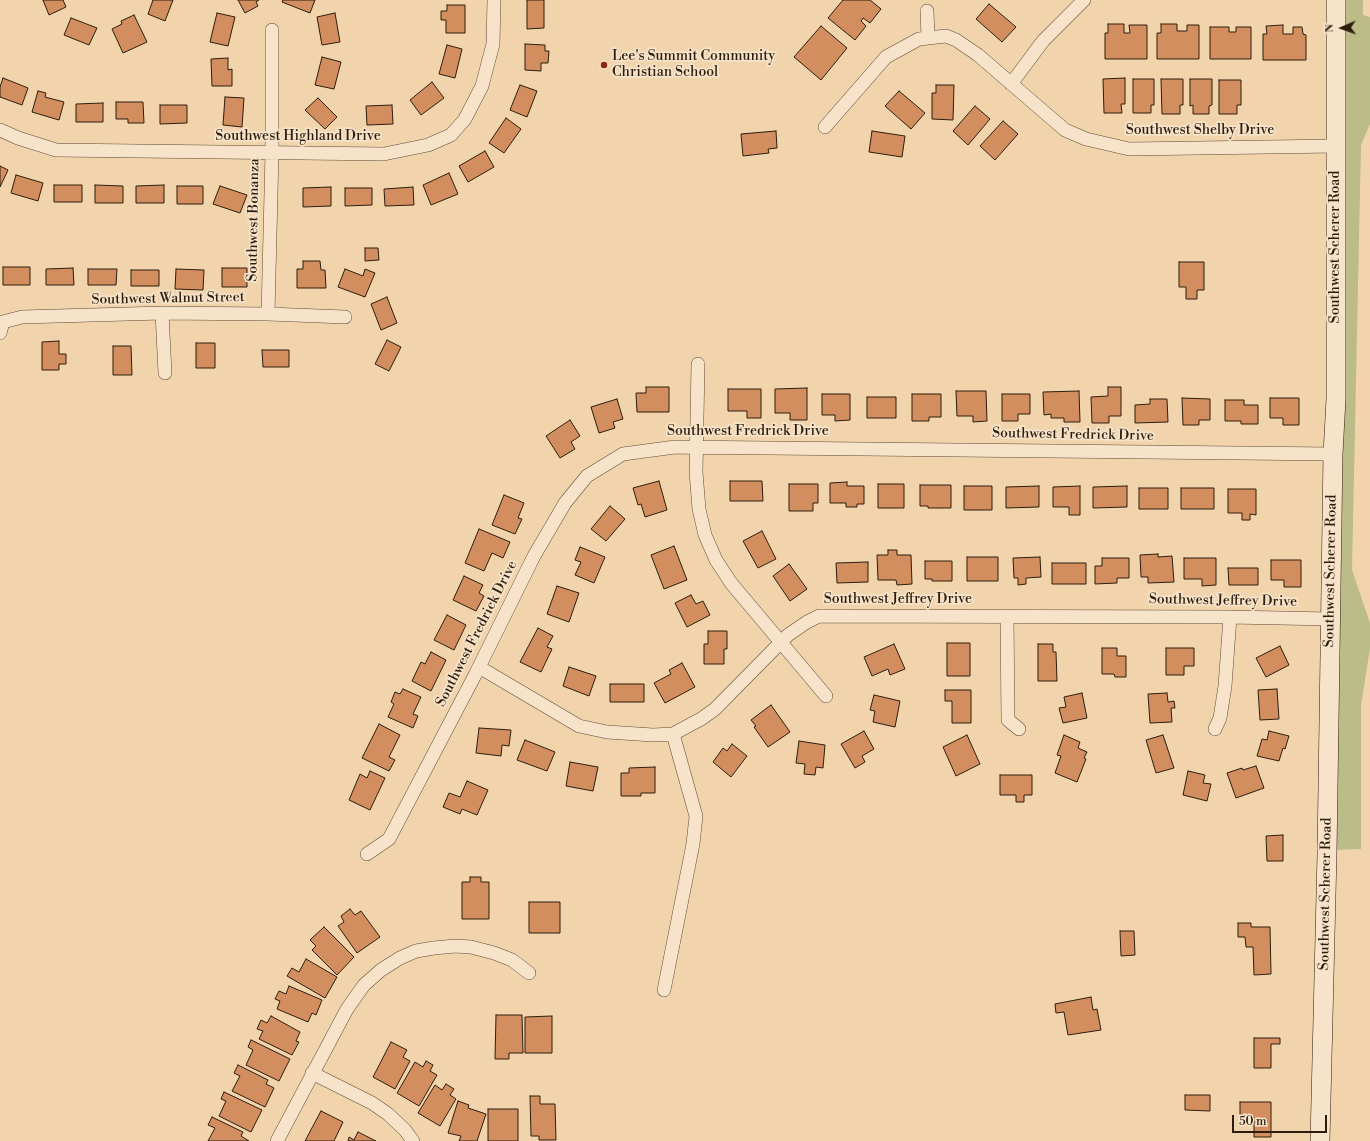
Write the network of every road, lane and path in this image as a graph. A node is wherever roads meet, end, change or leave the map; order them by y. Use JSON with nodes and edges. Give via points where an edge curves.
{"nodes":[{"id":1,"x":494,"y":0,"type":"edge"},
{"id":2,"x":1084,"y":0,"type":"edge"},
{"id":3,"x":1336,"y":0,"type":"edge"},
{"id":4,"x":927,"y":11,"type":"dead end"},
{"id":5,"x":272,"y":30,"type":"dead end"},
{"id":6,"x":928,"y":38,"type":"junction"},
{"id":7,"x":1012,"y":84,"type":"junction"},
{"id":8,"x":825,"y":127,"type":"dead end"},
{"id":9,"x":0,"y":130,"type":"edge"},
{"id":10,"x":1336,"y":146,"type":"junction"},
{"id":11,"x":272,"y":153,"type":"junction"},
{"id":12,"x":162,"y":313,"type":"junction"},
{"id":13,"x":268,"y":314,"type":"junction"},
{"id":14,"x":345,"y":317,"type":"dead end"},
{"id":15,"x":0,"y":333,"type":"edge"},
{"id":16,"x":698,"y":364,"type":"dead end"},
{"id":17,"x":165,"y":373,"type":"dead end"},
{"id":18,"x":697,"y":447,"type":"junction"},
{"id":19,"x":1333,"y":454,"type":"junction"},
{"id":20,"x":1007,"y":616,"type":"junction"},
{"id":21,"x":1230,"y":616,"type":"junction"},
{"id":22,"x":1330,"y":619,"type":"junction"},
{"id":23,"x":780,"y":643,"type":"junction"},
{"id":24,"x":479,"y":667,"type":"junction"},
{"id":25,"x":826,"y":696,"type":"dead end"},
{"id":26,"x":1019,"y":729,"type":"dead end"},
{"id":27,"x":1215,"y":729,"type":"dead end"},
{"id":28,"x":673,"y":734,"type":"junction"},
{"id":29,"x":367,"y":854,"type":"dead end"},
{"id":30,"x":529,"y":973,"type":"dead end"},
{"id":31,"x":664,"y":990,"type":"dead end"},
{"id":32,"x":312,"y":1073,"type":"junction"},
{"id":33,"x":277,"y":1141,"type":"edge"},
{"id":34,"x":413,"y":1141,"type":"edge"},
{"id":35,"x":1320,"y":1141,"type":"edge"}],
"edges":[{"from":1,"to":11,"type":"street","name":"Southwest Highland Drive","via":[[493,44],[482,86],[465,119],[451,135],[428,145],[384,154]]},
{"from":2,"to":7,"type":"street","via":[[1042,41]]},
{"from":3,"to":10,"type":"main road","name":"Southwest Scherer Road"},
{"from":4,"to":6,"type":"street"},
{"from":5,"to":11,"type":"street","name":"Southwest Bonanza"},
{"from":6,"to":7,"type":"street","name":"Southwest Shelby Drive","via":[[946,36],[956,40]]},
{"from":6,"to":8,"type":"street","name":"Southwest Shelby Drive","via":[[919,39],[886,57]]},
{"from":7,"to":10,"type":"street","name":"Southwest Shelby Drive","via":[[1065,130],[1086,139],[1129,149]]},
{"from":9,"to":11,"type":"street","name":"Southwest Highland Drive","via":[[56,150]]},
{"from":10,"to":19,"type":"main road","name":"Southwest Scherer Road","via":[[1336,399]]},
{"from":11,"to":13,"type":"street","name":"Southwest Bonanza"},
{"from":12,"to":13,"type":"street","name":"Southwest Walnut Street"},
{"from":12,"to":15,"type":"street","name":"Southwest Walnut Street","via":[[22,317],[3,322]]},
{"from":12,"to":17,"type":"street"},
{"from":13,"to":14,"type":"street","name":"Southwest Walnut Street"},
{"from":16,"to":18,"type":"street"},
{"from":18,"to":19,"type":"street","name":"Southwest Fredrick Drive"},
{"from":18,"to":23,"type":"street","via":[[699,509],[705,535],[716,560],[731,583]]},
{"from":18,"to":24,"type":"street","name":"Southwest Fredrick Drive","via":[[675,447],[623,454],[587,476],[565,503],[534,556]]},
{"from":19,"to":22,"type":"main road","name":"Southwest Scherer Road"},
{"from":20,"to":21,"type":"street","name":"Southwest Jeffrey Drive"},
{"from":20,"to":23,"type":"street","name":"Southwest Jeffrey Drive","via":[[819,616],[788,635]]},
{"from":20,"to":26,"type":"street","via":[[1008,720]]},
{"from":21,"to":22,"type":"street","name":"Southwest Jeffrey Drive"},
{"from":21,"to":27,"type":"street","via":[[1225,686],[1220,718]]},
{"from":22,"to":35,"type":"main road","name":"Southwest Scherer Road"},
{"from":23,"to":25,"type":"street"},
{"from":23,"to":28,"type":"street","name":"Southwest Jeffrey Drive","via":[[715,709]]},
{"from":24,"to":28,"type":"street","name":"Southwest Jeffrey Drive","via":[[579,726],[607,732]]},
{"from":24,"to":29,"type":"street","name":"Southwest Fredrick Drive","via":[[389,839]]},
{"from":28,"to":31,"type":"street","via":[[696,816],[693,844]]},
{"from":30,"to":32,"type":"street","via":[[512,960],[471,947],[434,948],[416,951],[400,958],[364,985],[347,1009]]},
{"from":32,"to":33,"type":"street"},
{"from":32,"to":34,"type":"street","via":[[388,1114]]}]}
